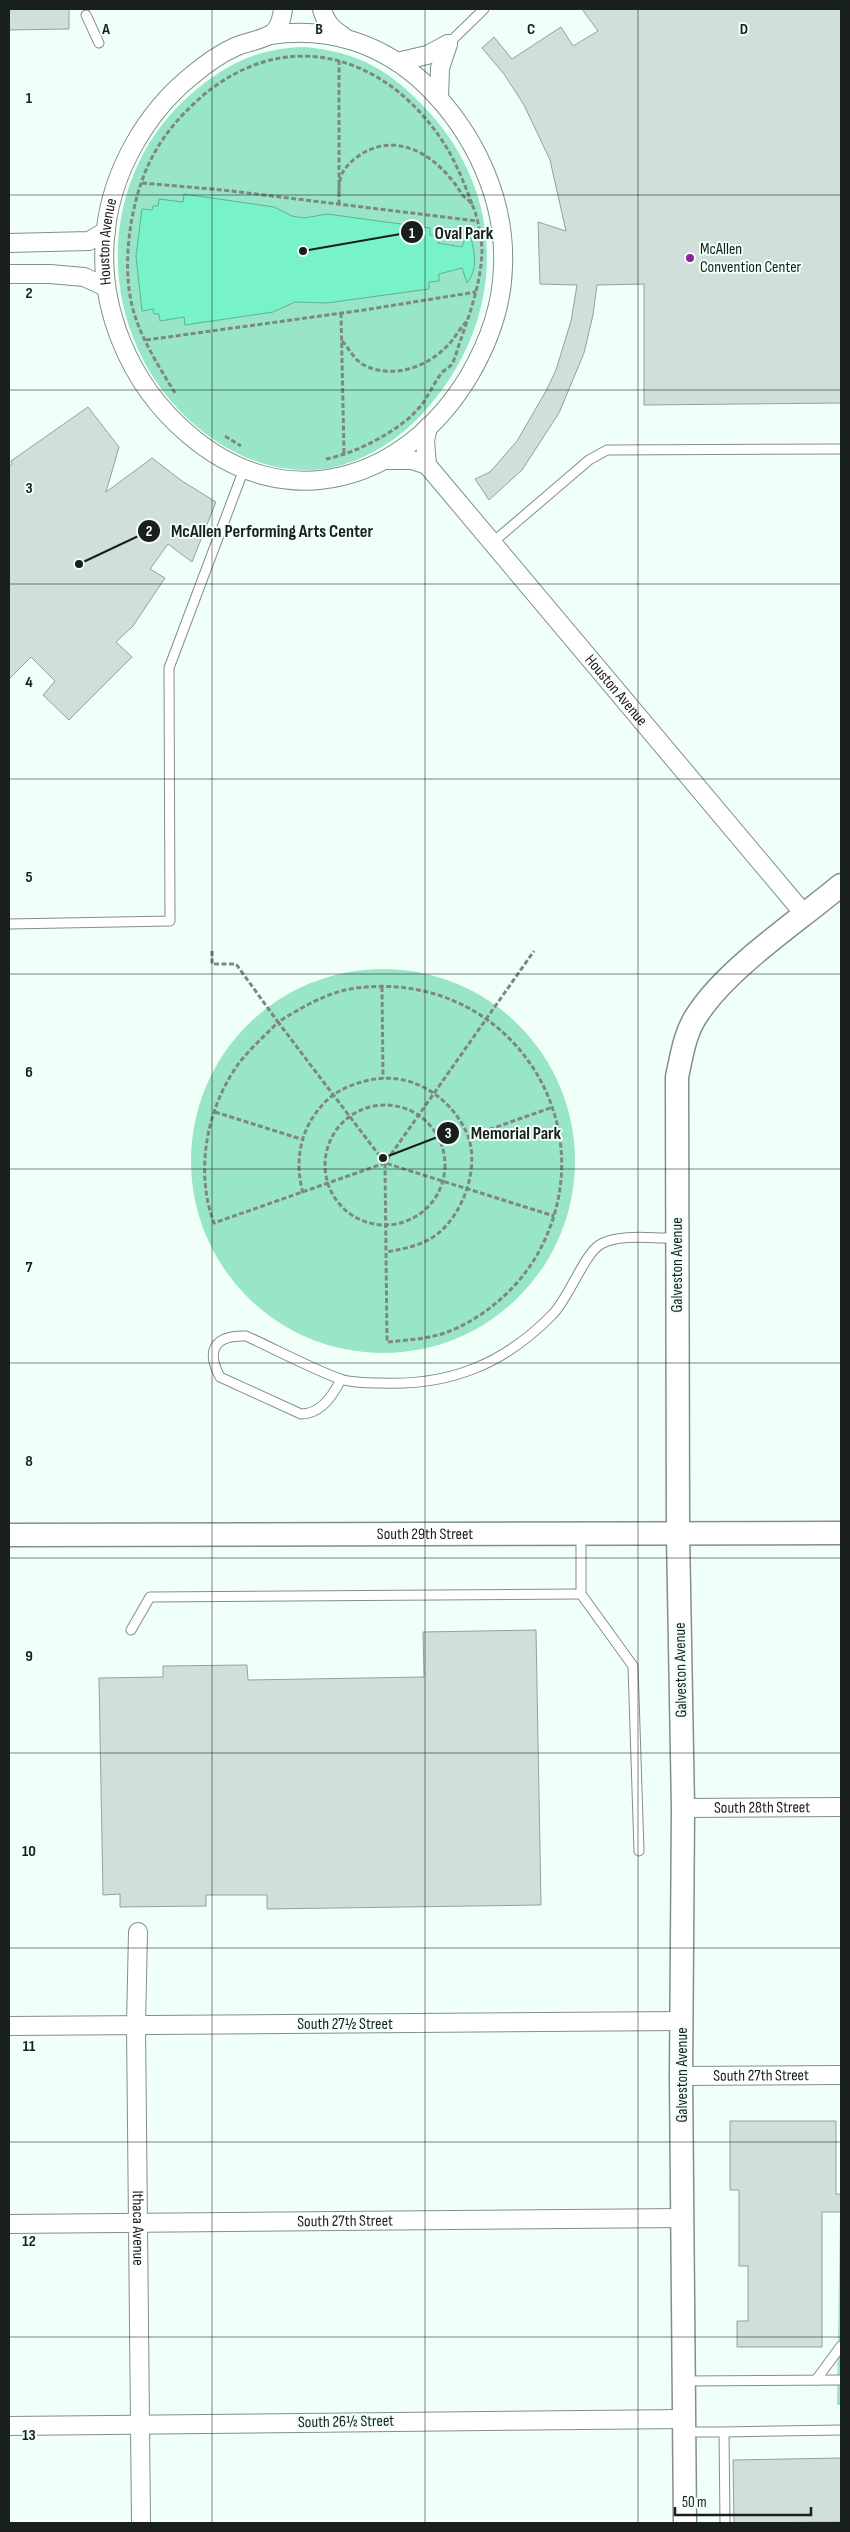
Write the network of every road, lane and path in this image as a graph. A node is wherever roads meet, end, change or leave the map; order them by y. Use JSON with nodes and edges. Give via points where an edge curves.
{"nodes":[{"id":1,"x":283,"y":9,"type":"edge"},
{"id":2,"x":322,"y":9,"type":"edge"},
{"id":3,"x":484,"y":9,"type":"edge"},
{"id":4,"x":86,"y":15,"type":"dead end"},
{"id":5,"x":270,"y":35,"type":"junction"},
{"id":6,"x":346,"y":38,"type":"junction"},
{"id":7,"x":99,"y":43,"type":"dead end"},
{"id":8,"x":448,"y":44,"type":"junction"},
{"id":9,"x":339,"y":61,"type":"junction"},
{"id":10,"x":398,"y":62,"type":"junction"},
{"id":11,"x":439,"y":98,"type":"junction"},
{"id":12,"x":142,"y":183,"type":"junction"},
{"id":13,"x":339,"y":192,"type":"junction"},
{"id":14,"x":339,"y":204,"type":"junction"},
{"id":15,"x":472,"y":204,"type":"junction"},
{"id":16,"x":477,"y":221,"type":"junction"},
{"id":17,"x":106,"y":231,"type":"junction"},
{"id":18,"x":9,"y":243,"type":"edge"},
{"id":19,"x":9,"y":274,"type":"edge"},
{"id":20,"x":106,"y":287,"type":"junction"},
{"id":21,"x":476,"y":292,"type":"junction"},
{"id":22,"x":341,"y":313,"type":"junction"},
{"id":23,"x":469,"y":319,"type":"junction"},
{"id":24,"x":146,"y":340,"type":"junction"},
{"id":25,"x":342,"y":341,"type":"junction"},
{"id":26,"x":179,"y":400,"type":"dead end"},
{"id":27,"x":428,"y":427,"type":"junction"},
{"id":28,"x":219,"y":432,"type":"dead end"},
{"id":29,"x":246,"y":448,"type":"dead end"},
{"id":30,"x":841,"y":449,"type":"edge"},
{"id":31,"x":344,"y":453,"type":"junction"},
{"id":32,"x":322,"y":459,"type":"dead end"},
{"id":33,"x":385,"y":460,"type":"junction"},
{"id":34,"x":427,"y":465,"type":"junction"},
{"id":35,"x":244,"y":469,"type":"junction"},
{"id":36,"x":492,"y":543,"type":"junction"},
{"id":37,"x":841,"y":885,"type":"edge"},
{"id":38,"x":805,"y":915,"type":"junction"},
{"id":39,"x":9,"y":924,"type":"edge"},
{"id":40,"x":212,"y":950,"type":"dead end"},
{"id":41,"x":534,"y":951,"type":"dead end"},
{"id":42,"x":382,"y":987,"type":"junction"},
{"id":43,"x":486,"y":1018,"type":"junction"},
{"id":44,"x":278,"y":1022,"type":"junction"},
{"id":45,"x":384,"y":1078,"type":"junction"},
{"id":46,"x":435,"y":1092,"type":"junction"},
{"id":47,"x":333,"y":1094,"type":"junction"},
{"id":48,"x":553,"y":1107,"type":"junction"},
{"id":49,"x":215,"y":1112,"type":"junction"},
{"id":50,"x":419,"y":1115,"type":"junction"},
{"id":51,"x":350,"y":1116,"type":"junction"},
{"id":52,"x":468,"y":1137,"type":"junction"},
{"id":53,"x":301,"y":1139,"type":"junction"},
{"id":54,"x":385,"y":1163,"type":"junction"},
{"id":55,"x":443,"y":1181,"type":"junction"},
{"id":56,"x":328,"y":1185,"type":"junction"},
{"id":57,"x":468,"y":1189,"type":"junction"},
{"id":58,"x":303,"y":1194,"type":"junction"},
{"id":59,"x":554,"y":1216,"type":"junction"},
{"id":60,"x":385,"y":1226,"type":"junction"},
{"id":61,"x":677,"y":1238,"type":"junction"},
{"id":62,"x":385,"y":1252,"type":"junction"},
{"id":63,"x":341,"y":1379,"type":"junction"},
{"id":64,"x":581,"y":1533,"type":"junction"},
{"id":65,"x":841,"y":1533,"type":"edge"},
{"id":66,"x":678,"y":1534,"type":"junction"},
{"id":67,"x":9,"y":1535,"type":"edge"},
{"id":68,"x":581,"y":1594,"type":"junction"},
{"id":69,"x":131,"y":1630,"type":"dead end"},
{"id":70,"x":841,"y":1806,"type":"edge"},
{"id":71,"x":684,"y":1808,"type":"junction"},
{"id":72,"x":639,"y":1851,"type":"dead end"},
{"id":73,"x":138,"y":1932,"type":"dead end"},
{"id":74,"x":682,"y":2021,"type":"junction"},
{"id":75,"x":136,"y":2025,"type":"junction"},
{"id":76,"x":9,"y":2026,"type":"edge"},
{"id":77,"x":681,"y":2076,"type":"junction"},
{"id":78,"x":841,"y":2076,"type":"edge"},
{"id":79,"x":683,"y":2218,"type":"junction"},
{"id":80,"x":9,"y":2224,"type":"edge"},
{"id":81,"x":140,"y":2224,"type":"junction"},
{"id":82,"x":841,"y":2346,"type":"edge"},
{"id":83,"x":816,"y":2380,"type":"junction"},
{"id":84,"x":841,"y":2380,"type":"edge"},
{"id":85,"x":684,"y":2381,"type":"junction"},
{"id":86,"x":141,"y":2424,"type":"junction"},
{"id":87,"x":9,"y":2426,"type":"edge"},
{"id":88,"x":684,"y":2426,"type":"junction"},
{"id":89,"x":841,"y":2430,"type":"edge"},
{"id":90,"x":724,"y":2432,"type":"junction"},
{"id":91,"x":141,"y":2523,"type":"edge"},
{"id":92,"x":685,"y":2523,"type":"edge"},
{"id":93,"x":725,"y":2523,"type":"edge"}],
"edges":[{"from":1,"to":5,"type":"street","via":[[279,27]]},
{"from":2,"to":6,"type":"street","name":"Houston Avenue","via":[[331,28]]},
{"from":3,"to":8,"type":"lane"},
{"from":4,"to":7,"type":"lane"},
{"from":5,"to":6,"type":"street","name":"Houston Avenue","via":[[314,32]]},
{"from":5,"to":17,"type":"street","name":"Houston Avenue","via":[[230,49],[210,61],[168,97],[149,121],[127,159],[116,187]]},
{"from":6,"to":10,"type":"street","name":"Houston Avenue"},
{"from":8,"to":10,"type":"street","via":[[426,55]]},
{"from":8,"to":11,"type":"street","via":[[440,68]]},
{"from":9,"to":12,"type":"path","via":[[314,55],[277,58],[259,61],[237,71],[180,117],[157,145]]},
{"from":9,"to":13,"type":"path"},
{"from":9,"to":15,"type":"path","via":[[379,78],[422,115],[449,153]]},
{"from":10,"to":11,"type":"street","name":"Houston Avenue"},
{"from":11,"to":27,"type":"street","name":"Houston Avenue","via":[[463,129],[489,179],[502,226],[504,266],[499,304],[484,348],[461,388]]},
{"from":12,"to":14,"type":"path"},
{"from":12,"to":24,"type":"path","via":[[136,196],[126,259],[136,318]]},
{"from":13,"to":14,"type":"path"},
{"from":13,"to":15,"type":"path","via":[[339,176],[352,161],[384,145],[398,145],[433,160]]},
{"from":14,"to":16,"type":"path"},
{"from":15,"to":16,"type":"path"},
{"from":16,"to":21,"type":"path","via":[[482,252]]},
{"from":17,"to":18,"type":"street","via":[[89,241]]},
{"from":17,"to":20,"type":"street","name":"Houston Avenue"},
{"from":19,"to":20,"type":"street","via":[[84,277]]},
{"from":20,"to":35,"type":"street","name":"Houston Avenue","via":[[119,338],[138,376],[158,405],[190,437]]},
{"from":21,"to":22,"type":"path"},
{"from":21,"to":23,"type":"path"},
{"from":22,"to":24,"type":"path"},
{"from":22,"to":25,"type":"path"},
{"from":23,"to":25,"type":"path","via":[[449,345],[432,359],[398,371],[380,371],[363,364]]},
{"from":23,"to":31,"type":"path","via":[[452,364],[442,372],[414,412],[389,433]]},
{"from":24,"to":26,"type":"path"},
{"from":25,"to":31,"type":"path"},
{"from":27,"to":33,"type":"street","name":"Houston Avenue"},
{"from":27,"to":34,"type":"street","via":[[425,441]]},
{"from":28,"to":29,"type":"path"},
{"from":30,"to":36,"type":"lane","via":[[607,450],[589,460]]},
{"from":31,"to":32,"type":"path"},
{"from":33,"to":34,"type":"street","name":"Houston Avenue","via":[[412,460]]},
{"from":33,"to":35,"type":"street","name":"Houston Avenue","via":[[354,474],[312,482],[288,481]]},
{"from":34,"to":36,"type":"street","name":"Houston Avenue"},
{"from":35,"to":39,"type":"lane","via":[[169,668],[170,921]]},
{"from":36,"to":38,"type":"street","name":"Houston Avenue"},
{"from":37,"to":38,"type":"street","name":"Galveston Avenue"},
{"from":38,"to":61,"type":"street","name":"Galveston Avenue","via":[[736,971],[699,1012],[684,1041],[677,1077]]},
{"from":40,"to":44,"type":"path","via":[[212,964],[236,964]]},
{"from":41,"to":43,"type":"path"},
{"from":42,"to":43,"type":"path","via":[[427,992],[459,1002]]},
{"from":42,"to":44,"type":"path","via":[[337,992]]},
{"from":42,"to":45,"type":"path"},
{"from":43,"to":46,"type":"path"},
{"from":43,"to":48,"type":"path","via":[[512,1040],[533,1065]]},
{"from":44,"to":47,"type":"path"},
{"from":44,"to":49,"type":"path","via":[[237,1066]]},
{"from":45,"to":46,"type":"path","via":[[411,1082]]},
{"from":45,"to":47,"type":"path","via":[[360,1082]]},
{"from":46,"to":50,"type":"path"},
{"from":46,"to":52,"type":"path","via":[[455,1115]]},
{"from":47,"to":51,"type":"path"},
{"from":47,"to":53,"type":"path","via":[[313,1117]]},
{"from":48,"to":52,"type":"path"},
{"from":48,"to":59,"type":"path","via":[[562,1148],[561,1191]]},
{"from":49,"to":53,"type":"path"},
{"from":49,"to":58,"type":"path","via":[[206,1143],[204,1170],[214,1223]]},
{"from":50,"to":51,"type":"path","via":[[392,1104],[372,1106]]},
{"from":50,"to":54,"type":"path"},
{"from":50,"to":55,"type":"path","via":[[440,1139],[446,1158]]},
{"from":51,"to":54,"type":"path"},
{"from":51,"to":56,"type":"path","via":[[338,1127],[328,1144],[325,1165]]},
{"from":52,"to":57,"type":"path","via":[[471,1163]]},
{"from":53,"to":58,"type":"path","via":[[298,1172]]},
{"from":54,"to":55,"type":"path"},
{"from":54,"to":56,"type":"path"},
{"from":54,"to":60,"type":"path"},
{"from":55,"to":57,"type":"path"},
{"from":55,"to":60,"type":"path","via":[[436,1197],[423,1212],[405,1222]]},
{"from":56,"to":58,"type":"path"},
{"from":56,"to":60,"type":"path","via":[[350,1214]]},
{"from":57,"to":59,"type":"path"},
{"from":57,"to":62,"type":"path","via":[[456,1213],[436,1235],[414,1246]]},
{"from":59,"to":62,"type":"path","via":[[545,1240],[512,1290],[450,1331],[419,1339],[387,1342]]},
{"from":60,"to":62,"type":"path"},
{"from":61,"to":63,"type":"lane","via":[[616,1239],[600,1244],[552,1315],[515,1347],[479,1369],[399,1385]]},
{"from":61,"to":66,"type":"street","name":"Galveston Avenue"},
{"from":63,"to":63,"type":"lane","via":[[246,1336],[229,1336],[220,1340],[214,1350],[213,1364],[220,1377],[301,1414],[311,1414],[323,1405],[334,1394]]},
{"from":64,"to":66,"type":"street","name":"South 29th Street"},
{"from":64,"to":67,"type":"street","name":"South 29th Street"},
{"from":64,"to":68,"type":"lane"},
{"from":65,"to":66,"type":"street","name":"South 29th Street"},
{"from":66,"to":71,"type":"street","name":"Galveston Avenue"},
{"from":68,"to":69,"type":"lane","via":[[150,1597]]},
{"from":68,"to":72,"type":"lane","via":[[634,1666]]},
{"from":70,"to":71,"type":"street","name":"South 28th Street"},
{"from":71,"to":74,"type":"street","name":"Galveston Avenue"},
{"from":73,"to":75,"type":"street","name":"Ithaca Avenue"},
{"from":74,"to":75,"type":"street","name":"South 27½ Street"},
{"from":74,"to":77,"type":"street","name":"Galveston Avenue"},
{"from":75,"to":76,"type":"street","name":"South 27½ Street"},
{"from":75,"to":81,"type":"street","name":"Ithaca Avenue"},
{"from":77,"to":78,"type":"street","name":"South 27th Street"},
{"from":77,"to":79,"type":"street","name":"Galveston Avenue"},
{"from":79,"to":81,"type":"street","name":"South 27th Street"},
{"from":79,"to":85,"type":"street","name":"Galveston Avenue"},
{"from":80,"to":81,"type":"street","name":"South 27th Street"},
{"from":81,"to":86,"type":"street","name":"Ithaca Avenue"},
{"from":82,"to":83,"type":"lane"},
{"from":83,"to":84,"type":"lane"},
{"from":83,"to":85,"type":"lane"},
{"from":85,"to":88,"type":"street","name":"Galveston Avenue"},
{"from":86,"to":87,"type":"street","name":"South 26½ Street"},
{"from":86,"to":88,"type":"street","name":"South 26½ Street"},
{"from":86,"to":91,"type":"street","name":"Ithaca Avenue"},
{"from":88,"to":90,"type":"lane"},
{"from":88,"to":92,"type":"street","name":"Galveston Avenue"},
{"from":89,"to":90,"type":"lane"},
{"from":90,"to":93,"type":"lane"}]}
